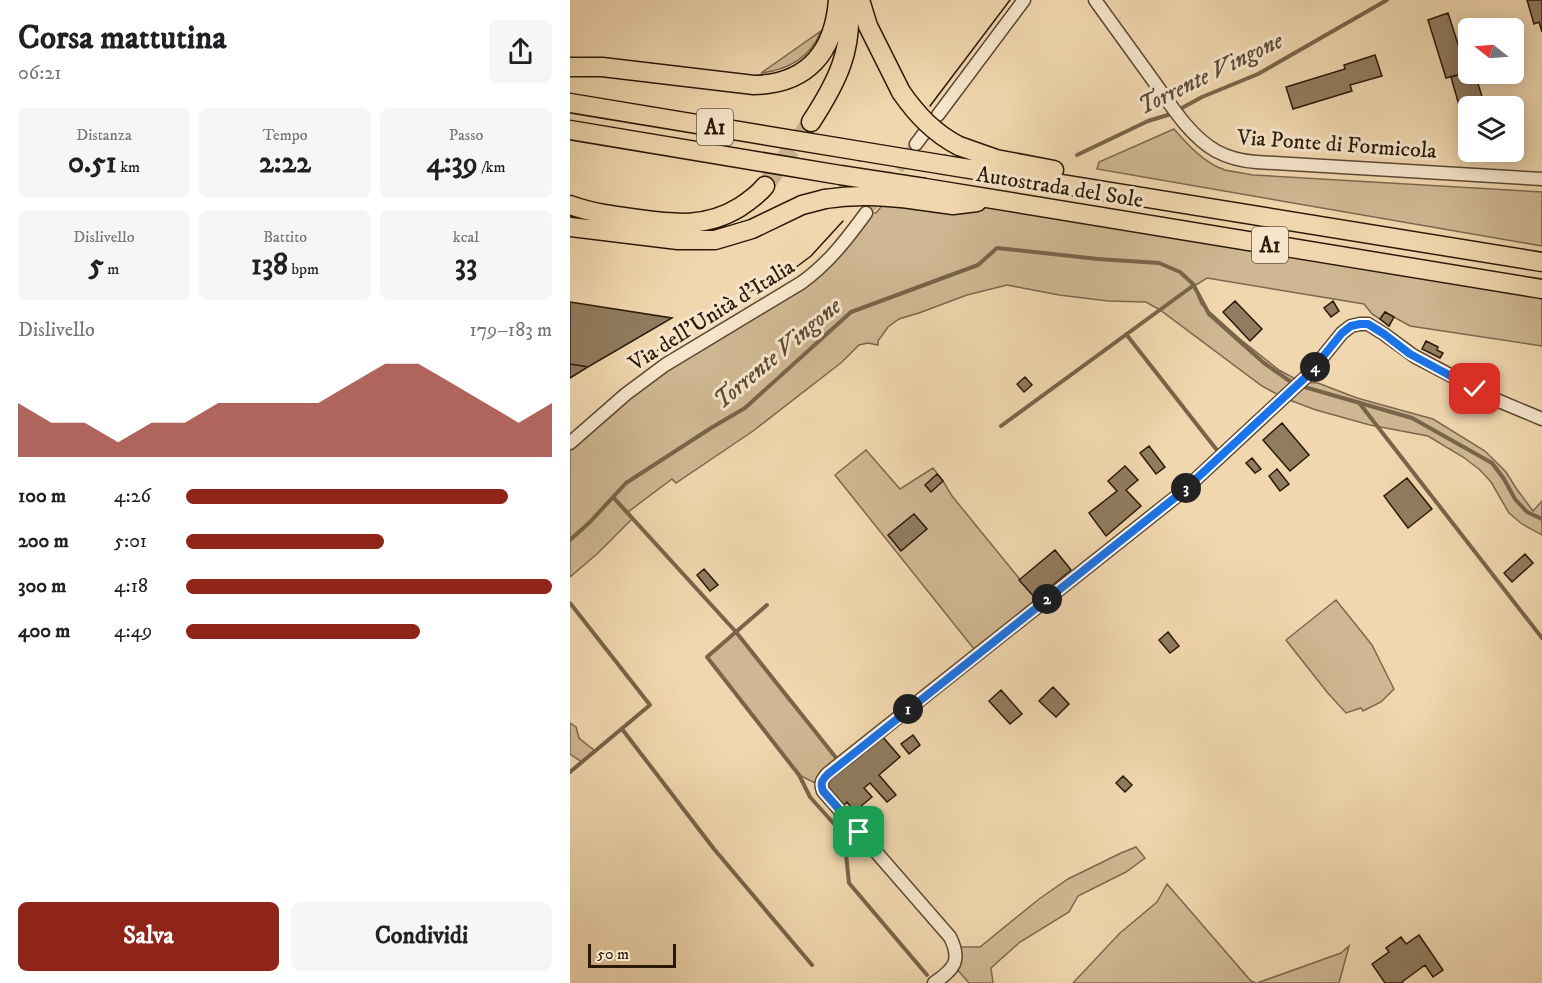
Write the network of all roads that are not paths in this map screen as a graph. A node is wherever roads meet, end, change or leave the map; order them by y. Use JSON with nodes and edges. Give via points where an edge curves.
{"nodes":[{"id":1,"x":838,"y":0,"type":"edge"},
{"id":2,"x":848,"y":0,"type":"edge"},
{"id":3,"x":860,"y":0,"type":"edge"},
{"id":4,"x":1024,"y":0,"type":"edge"},
{"id":5,"x":1095,"y":0,"type":"edge"},
{"id":6,"x":570,"y":59,"type":"edge"},
{"id":7,"x":570,"y":67,"type":"edge"},
{"id":8,"x":602,"y":67,"type":"junction"},
{"id":9,"x":570,"y":103,"type":"edge"},
{"id":10,"x":938,"y":115,"type":"dead end"},
{"id":11,"x":811,"y":122,"type":"tunnel mouth"},
{"id":12,"x":570,"y":130,"type":"edge"},
{"id":13,"x":925,"y":132,"type":"dead end"},
{"id":14,"x":916,"y":144,"type":"tunnel mouth"},
{"id":15,"x":1542,"y":179,"type":"edge"},
{"id":16,"x":765,"y":186,"type":"tunnel mouth"},
{"id":17,"x":921,"y":194,"type":"junction"},
{"id":18,"x":1156,"y":199,"type":"junction"},
{"id":19,"x":570,"y":205,"type":"edge"},
{"id":20,"x":866,"y":213,"type":"tunnel mouth"},
{"id":21,"x":570,"y":227,"type":"edge"},
{"id":22,"x":1542,"y":262,"type":"edge"},
{"id":23,"x":1542,"y":289,"type":"edge"},
{"id":24,"x":1542,"y":419,"type":"edge"},
{"id":25,"x":570,"y":443,"type":"edge"},
{"id":26,"x":934,"y":983,"type":"edge"}],
"edges":[{"from":1,"to":8,"type":"highway","via":[[832,34],[822,54],[805,71],[785,81],[754,85]]},
{"from":2,"to":11,"type":"highway","via":[[849,40],[842,66]]},
{"from":3,"to":18,"type":"highway","bridge":true,"via":[[868,26],[901,92],[930,128],[959,146],[996,159],[1075,174]]},
{"from":4,"to":10,"type":"street"},
{"from":5,"to":15,"type":"street","name":"Via Ponte di Formicola","via":[[1197,137],[1226,156]]},
{"from":6,"to":8,"type":"highway"},
{"from":7,"to":8,"type":"highway"},
{"from":9,"to":18,"type":"highway","name":"Autostrada del Sole","number":"A1","bridge":true},
{"from":12,"to":17,"type":"highway","number":"A1","bridge":true,"via":[[840,175]]},
{"from":13,"to":14,"type":"street"},
{"from":16,"to":19,"type":"highway","via":[[730,213],[689,224],[615,216]]},
{"from":17,"to":21,"type":"highway","bridge":true,"via":[[825,199],[715,240],[678,240]]},
{"from":17,"to":23,"type":"highway","name":"Autostrada del Sole","number":"A1","via":[[952,205],[998,200]]},
{"from":18,"to":22,"type":"highway","name":"Autostrada del Sole","number":"A1"},
{"from":20,"to":25,"type":"street","name":"Via dell'Unità d'Italia","via":[[814,273],[652,374]]},
{"from":24,"to":26,"type":"street","via":[[1414,356],[1368,324],[1351,326],[1293,390],[1182,492],[828,774],[822,781],[823,791],[950,937],[955,947],[954,966]]}]}
